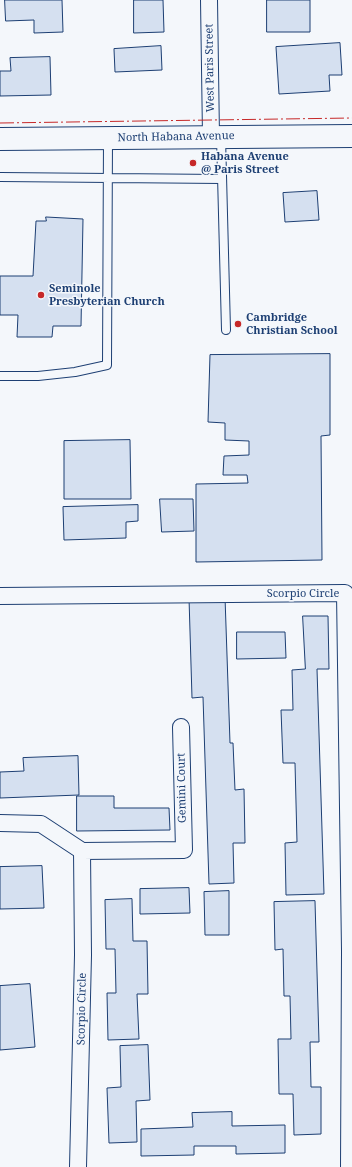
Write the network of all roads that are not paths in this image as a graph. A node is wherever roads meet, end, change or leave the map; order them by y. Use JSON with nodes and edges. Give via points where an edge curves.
{"nodes":[{"id":1,"x":209,"y":0,"type":"edge"},
{"id":2,"x":216,"y":136,"type":"junction"},
{"id":3,"x":352,"y":136,"type":"edge"},
{"id":4,"x":108,"y":138,"type":"junction"},
{"id":5,"x":0,"y":139,"type":"edge"},
{"id":6,"x":0,"y":177,"type":"edge"},
{"id":7,"x":108,"y":178,"type":"junction"},
{"id":8,"x":222,"y":179,"type":"junction"},
{"id":9,"x":226,"y":330,"type":"dead end"},
{"id":10,"x":0,"y":376,"type":"edge"},
{"id":11,"x":0,"y":596,"type":"edge"},
{"id":12,"x":181,"y":726,"type":"dead end"},
{"id":13,"x":0,"y":823,"type":"edge"},
{"id":14,"x":82,"y":851,"type":"junction"},
{"id":15,"x":78,"y":1167,"type":"edge"},
{"id":16,"x":349,"y":1167,"type":"edge"}],
"edges":[{"from":1,"to":2,"type":"street","name":"West Paris Street"},
{"from":2,"to":3,"type":"street","name":"North Habana Avenue"},
{"from":2,"to":4,"type":"street","name":"North Habana Avenue"},
{"from":2,"to":8,"type":"lane"},
{"from":4,"to":5,"type":"street","name":"North Habana Avenue"},
{"from":4,"to":7,"type":"lane"},
{"from":6,"to":7,"type":"lane"},
{"from":7,"to":8,"type":"lane"},
{"from":7,"to":10,"type":"lane","via":[[107,365],[38,376]]},
{"from":8,"to":9,"type":"lane"},
{"from":11,"to":16,"type":"street","name":"Scorpio Circle","via":[[345,593],[350,951]]},
{"from":12,"to":14,"type":"street","name":"Gemini Court","via":[[184,850]]},
{"from":13,"to":14,"type":"street","via":[[41,824]]},
{"from":14,"to":15,"type":"street","name":"Scorpio Circle","via":[[84,955]]}]}
